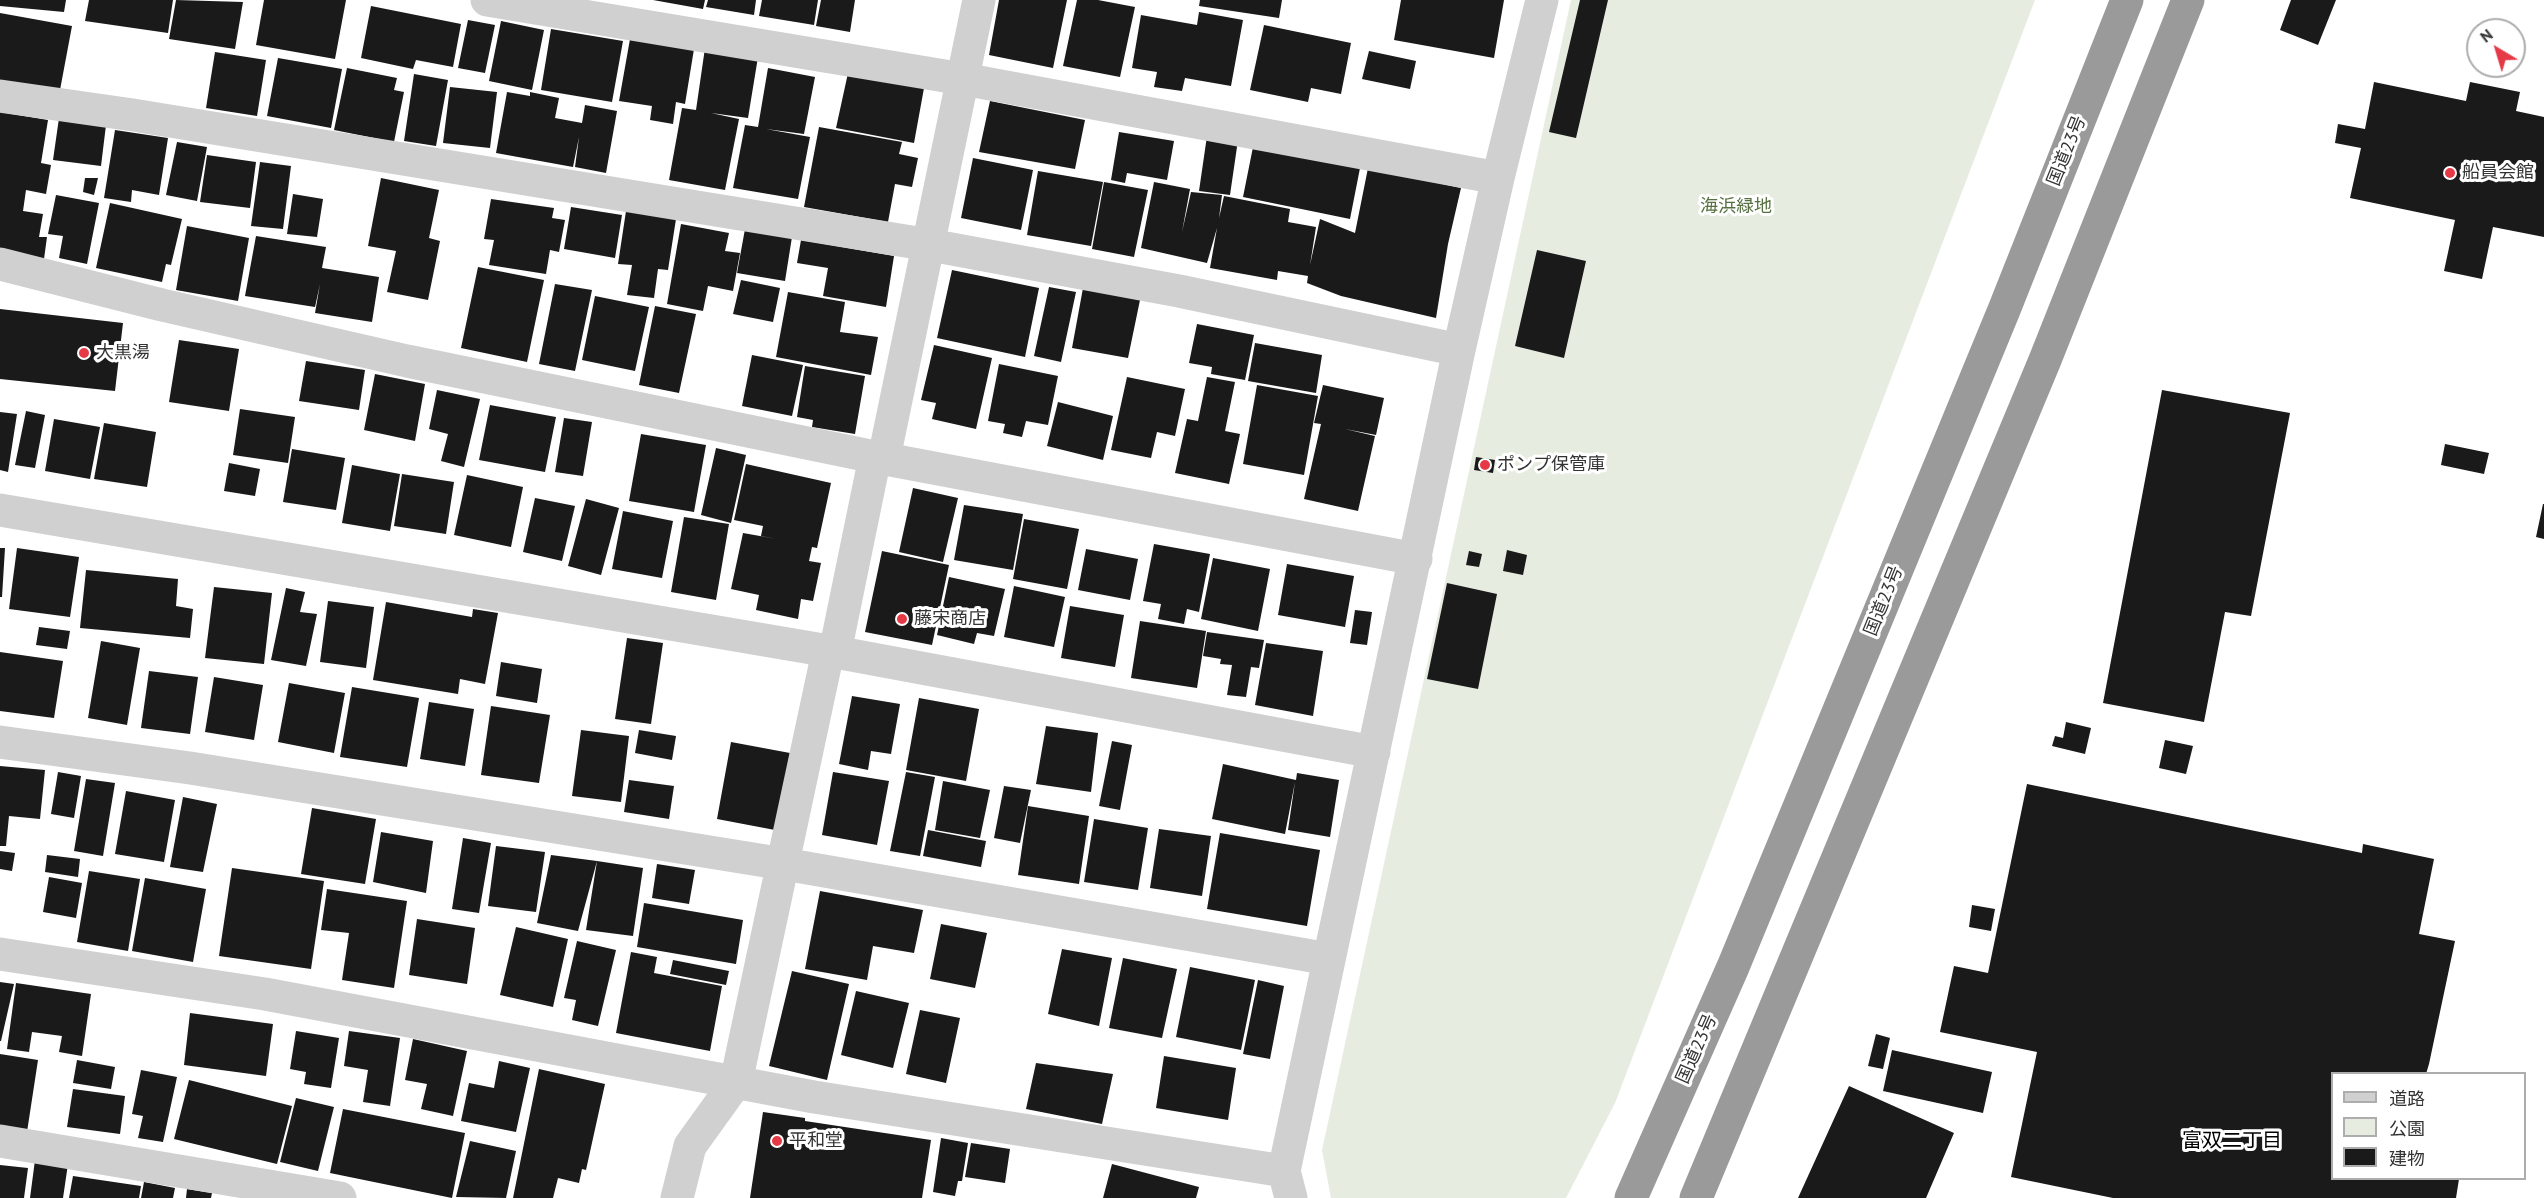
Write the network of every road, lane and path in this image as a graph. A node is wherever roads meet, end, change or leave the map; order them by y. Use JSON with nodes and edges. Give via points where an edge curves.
{"nodes":[{"id":1,"x":487,"y":0,"type":"edge"},
{"id":2,"x":979,"y":0,"type":"edge"},
{"id":3,"x":1542,"y":0,"type":"edge"},
{"id":4,"x":2127,"y":0,"type":"edge"},
{"id":5,"x":2188,"y":0,"type":"edge"},
{"id":6,"x":963,"y":79,"type":"junction"},
{"id":7,"x":0,"y":96,"type":"edge"},
{"id":8,"x":1498,"y":178,"type":"junction"},
{"id":9,"x":930,"y":245,"type":"junction"},
{"id":10,"x":0,"y":264,"type":"edge"},
{"id":11,"x":1459,"y":350,"type":"junction"},
{"id":12,"x":880,"y":458,"type":"junction"},
{"id":13,"x":0,"y":510,"type":"edge"},
{"id":14,"x":1416,"y":559,"type":"junction"},
{"id":15,"x":831,"y":652,"type":"junction"},
{"id":16,"x":0,"y":742,"type":"edge"},
{"id":17,"x":1374,"y":752,"type":"junction"},
{"id":18,"x":784,"y":864,"type":"junction"},
{"id":19,"x":0,"y":954,"type":"edge"},
{"id":20,"x":1329,"y":959,"type":"junction"},
{"id":21,"x":736,"y":1082,"type":"junction"},
{"id":22,"x":0,"y":1141,"type":"edge"},
{"id":23,"x":1287,"y":1185,"type":"edge"},
{"id":24,"x":340,"y":1198,"type":"edge"},
{"id":25,"x":677,"y":1198,"type":"edge"},
{"id":26,"x":1631,"y":1198,"type":"edge"},
{"id":27,"x":1696,"y":1198,"type":"edge"}],
"edges":[{"from":1,"to":6,"type":"street"},
{"from":2,"to":6,"type":"street"},
{"from":3,"to":8,"type":"street"},
{"from":4,"to":26,"type":"highway","name":"国道23号","via":[[2004,310],[1742,945]]},
{"from":5,"to":27,"type":"highway","via":[[2045,360]]},
{"from":6,"to":8,"type":"street"},
{"from":6,"to":9,"type":"street"},
{"from":7,"to":9,"type":"street"},
{"from":8,"to":11,"type":"street"},
{"from":9,"to":11,"type":"street","via":[[1179,291]]},
{"from":9,"to":12,"type":"street"},
{"from":10,"to":12,"type":"street","via":[[406,361]]},
{"from":11,"to":14,"type":"street"},
{"from":12,"to":14,"type":"street"},
{"from":12,"to":15,"type":"street"},
{"from":13,"to":15,"type":"street"},
{"from":14,"to":17,"type":"street"},
{"from":15,"to":17,"type":"street"},
{"from":15,"to":18,"type":"street"},
{"from":16,"to":18,"type":"street","via":[[202,770]]},
{"from":17,"to":20,"type":"street"},
{"from":18,"to":20,"type":"street"},
{"from":18,"to":21,"type":"street"},
{"from":19,"to":21,"type":"street","via":[[265,994]]},
{"from":20,"to":23,"type":"street"},
{"from":21,"to":23,"type":"street"},
{"from":21,"to":25,"type":"street","via":[[690,1146]]},
{"from":22,"to":24,"type":"street"}]}
